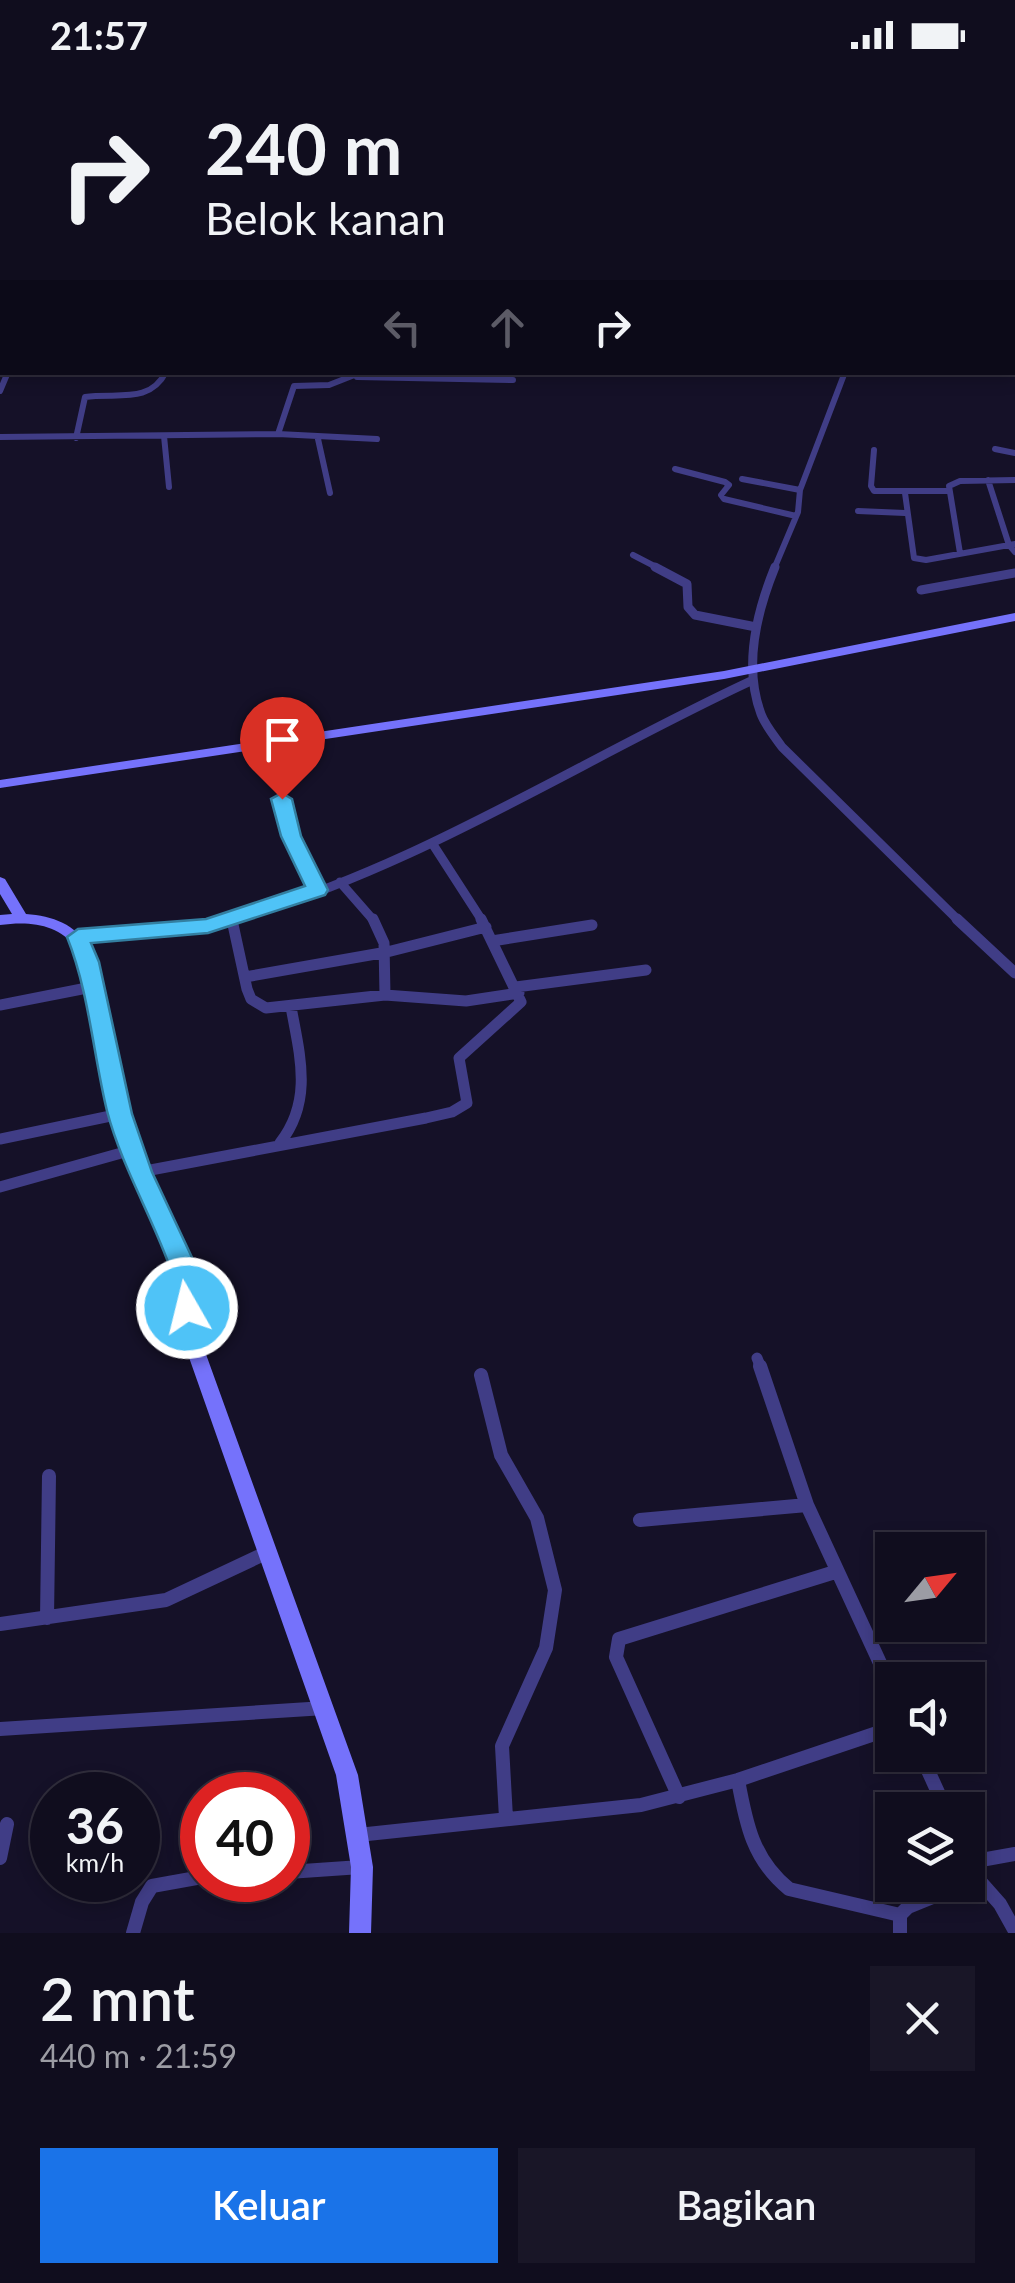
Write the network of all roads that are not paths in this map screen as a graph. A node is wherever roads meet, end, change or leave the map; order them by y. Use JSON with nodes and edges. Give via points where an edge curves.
{"nodes":[{"id":1,"x":164,"y":375,"type":"edge"},
{"id":2,"x":355,"y":375,"type":"edge"},
{"id":3,"x":844,"y":375,"type":"edge"},
{"id":4,"x":351,"y":377,"type":"junction"},
{"id":5,"x":513,"y":380,"type":"dead end"},
{"id":6,"x":278,"y":434,"type":"junction"},
{"id":7,"x":164,"y":436,"type":"junction"},
{"id":8,"x":0,"y":437,"type":"edge"},
{"id":9,"x":76,"y":438,"type":"junction"},
{"id":10,"x":318,"y":439,"type":"junction"},
{"id":11,"x":377,"y":439,"type":"dead end"},
{"id":12,"x":874,"y":450,"type":"dead end"},
{"id":13,"x":996,"y":450,"type":"dead end"},
{"id":14,"x":1015,"y":453,"type":"edge"},
{"id":15,"x":676,"y":469,"type":"dead end"},
{"id":16,"x":1014,"y":476,"type":"edge"},
{"id":17,"x":742,"y":480,"type":"dead end"},
{"id":18,"x":988,"y":480,"type":"junction"},
{"id":19,"x":169,"y":487,"type":"dead end"},
{"id":20,"x":800,"y":490,"type":"junction"},
{"id":21,"x":948,"y":490,"type":"junction"},
{"id":22,"x":330,"y":493,"type":"dead end"},
{"id":23,"x":904,"y":493,"type":"junction"},
{"id":24,"x":858,"y":511,"type":"dead end"},
{"id":25,"x":904,"y":512,"type":"junction"},
{"id":26,"x":796,"y":516,"type":"junction"},
{"id":27,"x":1013,"y":547,"type":"edge"},
{"id":28,"x":960,"y":553,"type":"junction"},
{"id":29,"x":633,"y":555,"type":"dead end"},
{"id":30,"x":1015,"y":572,"type":"edge"},
{"id":31,"x":921,"y":590,"type":"dead end"},
{"id":32,"x":1015,"y":618,"type":"edge"},
{"id":33,"x":756,"y":627,"type":"junction"},
{"id":34,"x":752,"y":675,"type":"junction"},
{"id":35,"x":0,"y":784,"type":"edge"},
{"id":36,"x":282,"y":799,"type":"dead end"},
{"id":37,"x":432,"y":843,"type":"junction"},
{"id":38,"x":0,"y":882,"type":"edge"},
{"id":39,"x":340,"y":882,"type":"junction"},
{"id":40,"x":318,"y":890,"type":"junction"},
{"id":41,"x":20,"y":916,"type":"junction"},
{"id":42,"x":0,"y":920,"type":"edge"},
{"id":43,"x":232,"y":920,"type":"junction"},
{"id":44,"x":592,"y":926,"type":"dead end"},
{"id":45,"x":486,"y":927,"type":"junction"},
{"id":46,"x":78,"y":937,"type":"junction"},
{"id":47,"x":492,"y":941,"type":"junction"},
{"id":48,"x":387,"y":952,"type":"junction"},
{"id":49,"x":646,"y":970,"type":"dead end"},
{"id":50,"x":1015,"y":973,"type":"edge"},
{"id":51,"x":244,"y":976,"type":"junction"},
{"id":52,"x":92,"y":988,"type":"junction"},
{"id":53,"x":517,"y":990,"type":"junction"},
{"id":54,"x":385,"y":995,"type":"junction"},
{"id":55,"x":0,"y":1005,"type":"edge"},
{"id":56,"x":290,"y":1007,"type":"junction"},
{"id":57,"x":120,"y":1114,"type":"junction"},
{"id":58,"x":0,"y":1139,"type":"edge"},
{"id":59,"x":278,"y":1144,"type":"junction"},
{"id":60,"x":132,"y":1150,"type":"junction"},
{"id":61,"x":140,"y":1172,"type":"junction"},
{"id":62,"x":0,"y":1187,"type":"edge"},
{"id":63,"x":758,"y":1358,"type":"dead end"},
{"id":64,"x":481,"y":1375,"type":"dead end"},
{"id":65,"x":49,"y":1476,"type":"dead end"},
{"id":66,"x":808,"y":1505,"type":"junction"},
{"id":67,"x":640,"y":1520,"type":"dead end"},
{"id":68,"x":266,"y":1553,"type":"junction"},
{"id":69,"x":835,"y":1572,"type":"junction"},
{"id":70,"x":47,"y":1618,"type":"junction"},
{"id":71,"x":0,"y":1624,"type":"edge"},
{"id":72,"x":879,"y":1662,"type":"edge"},
{"id":73,"x":326,"y":1708,"type":"junction"},
{"id":74,"x":0,"y":1729,"type":"edge"},
{"id":75,"x":875,"y":1734,"type":"edge"},
{"id":76,"x":738,"y":1780,"type":"junction"},
{"id":77,"x":679,"y":1796,"type":"junction"},
{"id":78,"x":506,"y":1818,"type":"junction"},
{"id":79,"x":7,"y":1824,"type":"dead end"},
{"id":80,"x":358,"y":1834,"type":"junction"},
{"id":81,"x":1015,"y":1854,"type":"edge"},
{"id":82,"x":985,"y":1857,"type":"edge"},
{"id":83,"x":0,"y":1858,"type":"edge"},
{"id":84,"x":362,"y":1867,"type":"junction"},
{"id":85,"x":310,"y":1871,"type":"edge"},
{"id":86,"x":180,"y":1880,"type":"edge"},
{"id":87,"x":985,"y":1893,"type":"edge"},
{"id":88,"x":922,"y":1902,"type":"edge"},
{"id":89,"x":900,"y":1915,"type":"junction"},
{"id":90,"x":1015,"y":1931,"type":"edge"},
{"id":91,"x":134,"y":1933,"type":"edge"},
{"id":92,"x":360,"y":1933,"type":"edge"},
{"id":93,"x":900,"y":1933,"type":"edge"}],
"edges":[{"from":1,"to":9,"type":"street","via":[[155,392],[85,397]]},
{"from":2,"to":4,"type":"street"},
{"from":3,"to":20,"type":"street"},
{"from":4,"to":5,"type":"street"},
{"from":4,"to":6,"type":"street","via":[[294,386]]},
{"from":6,"to":7,"type":"street"},
{"from":6,"to":10,"type":"street"},
{"from":7,"to":9,"type":"street"},
{"from":7,"to":19,"type":"street"},
{"from":8,"to":9,"type":"street"},
{"from":10,"to":11,"type":"street"},
{"from":10,"to":22,"type":"street"},
{"from":12,"to":23,"type":"street","via":[[872,489]]},
{"from":13,"to":14,"type":"street"},
{"from":15,"to":26,"type":"street","via":[[725,482],[724,499]]},
{"from":16,"to":18,"type":"street"},
{"from":17,"to":20,"type":"street"},
{"from":18,"to":21,"type":"street","via":[[952,483]]},
{"from":18,"to":27,"type":"street"},
{"from":20,"to":26,"type":"street"},
{"from":21,"to":23,"type":"street"},
{"from":21,"to":28,"type":"street"},
{"from":23,"to":25,"type":"street"},
{"from":24,"to":25,"type":"street"},
{"from":25,"to":28,"type":"street","via":[[914,558]]},
{"from":26,"to":33,"type":"street"},
{"from":27,"to":28,"type":"street"},
{"from":29,"to":33,"type":"street","via":[[687,584],[688,608],[695,615]]},
{"from":30,"to":31,"type":"street"},
{"from":32,"to":34,"type":"street"},
{"from":33,"to":34,"type":"street"},
{"from":34,"to":35,"type":"street"},
{"from":34,"to":37,"type":"street"},
{"from":34,"to":50,"type":"street","via":[[760,714],[782,747]]},
{"from":36,"to":40,"type":"street","via":[[291,836]]},
{"from":37,"to":39,"type":"street"},
{"from":37,"to":45,"type":"street"},
{"from":38,"to":41,"type":"street"},
{"from":39,"to":40,"type":"street"},
{"from":39,"to":48,"type":"street","via":[[380,926]]},
{"from":40,"to":43,"type":"street"},
{"from":41,"to":42,"type":"street"},
{"from":41,"to":46,"type":"street"},
{"from":43,"to":46,"type":"street"},
{"from":43,"to":51,"type":"street"},
{"from":44,"to":47,"type":"street"},
{"from":45,"to":47,"type":"street"},
{"from":45,"to":48,"type":"street"},
{"from":46,"to":52,"type":"street"},
{"from":47,"to":53,"type":"street"},
{"from":48,"to":51,"type":"street"},
{"from":48,"to":54,"type":"street"},
{"from":49,"to":53,"type":"street"},
{"from":51,"to":56,"type":"street","via":[[256,1005]]},
{"from":52,"to":55,"type":"street"},
{"from":52,"to":57,"type":"street"},
{"from":53,"to":54,"type":"street","via":[[466,1002]]},
{"from":53,"to":59,"type":"street","via":[[516,1008],[459,1058],[468,1098],[461,1108]]},
{"from":54,"to":56,"type":"street"},
{"from":56,"to":59,"type":"street","via":[[304,1068],[302,1098],[292,1131]]},
{"from":57,"to":58,"type":"street"},
{"from":57,"to":60,"type":"street"},
{"from":59,"to":61,"type":"street"},
{"from":60,"to":61,"type":"street"},
{"from":60,"to":62,"type":"street"},
{"from":61,"to":68,"type":"street","via":[[183,1266],[194,1346]]},
{"from":63,"to":66,"type":"street"},
{"from":64,"to":78,"type":"street","via":[[502,1455],[537,1518],[555,1590],[546,1648],[502,1746]]},
{"from":65,"to":70,"type":"street"},
{"from":66,"to":67,"type":"street"},
{"from":66,"to":69,"type":"street"},
{"from":68,"to":70,"type":"street","via":[[166,1600]]},
{"from":68,"to":73,"type":"street"},
{"from":69,"to":72,"type":"street"},
{"from":69,"to":77,"type":"street","via":[[620,1639],[616,1657]]},
{"from":70,"to":71,"type":"street"},
{"from":73,"to":74,"type":"street"},
{"from":73,"to":80,"type":"street"},
{"from":75,"to":76,"type":"street"},
{"from":76,"to":77,"type":"street"},
{"from":76,"to":89,"type":"street","via":[[753,1847],[775,1879],[789,1889]]},
{"from":77,"to":78,"type":"street"},
{"from":78,"to":80,"type":"street"},
{"from":79,"to":83,"type":"street"},
{"from":80,"to":84,"type":"street"},
{"from":81,"to":82,"type":"street"},
{"from":84,"to":85,"type":"street"},
{"from":84,"to":92,"type":"street"},
{"from":86,"to":91,"type":"street","via":[[152,1884],[143,1893]]},
{"from":87,"to":90,"type":"street","via":[[1000,1904]]},
{"from":88,"to":89,"type":"street"},
{"from":89,"to":93,"type":"street"}]}
